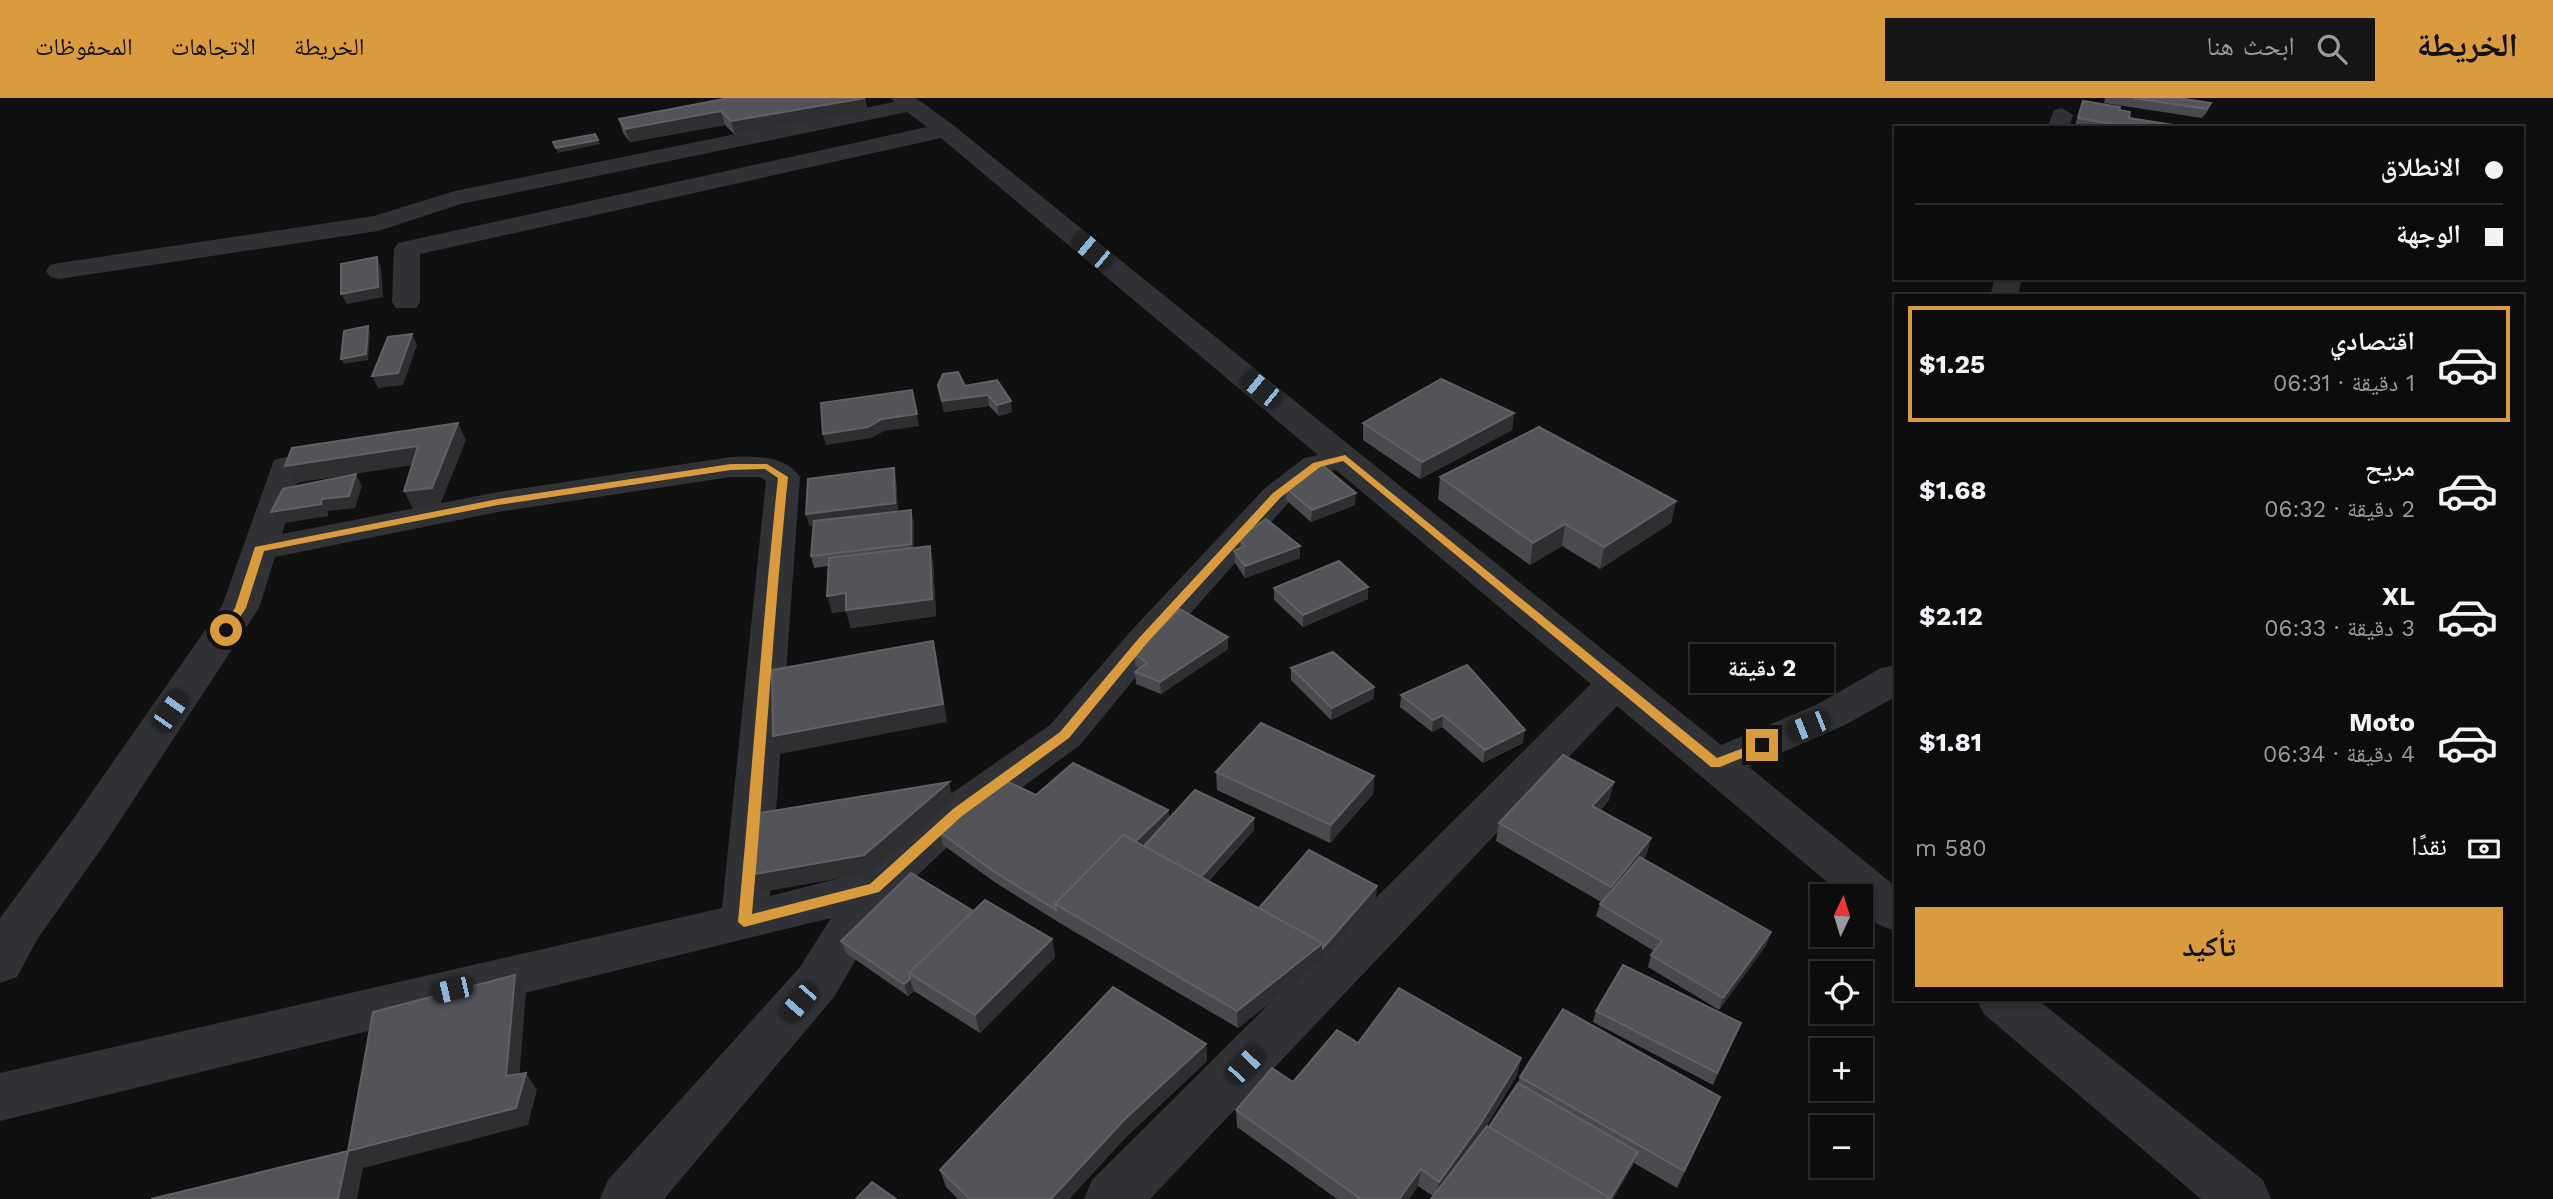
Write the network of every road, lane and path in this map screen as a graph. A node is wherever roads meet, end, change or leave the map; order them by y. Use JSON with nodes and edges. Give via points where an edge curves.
{"nodes":[{"id":1,"x":905,"y":102,"type":"edge"},
{"id":2,"x":945,"y":130,"type":"junction"},
{"id":3,"x":59,"y":271,"type":"dead end"},
{"id":4,"x":406,"y":302,"type":"dead end"},
{"id":5,"x":1345,"y":458,"type":"junction"},
{"id":6,"x":286,"y":467,"type":"edge"},
{"id":7,"x":259,"y":549,"type":"junction"},
{"id":8,"x":1894,"y":679,"type":"edge"},
{"id":9,"x":1616,"y":682,"type":"junction"},
{"id":10,"x":1716,"y":764,"type":"junction"},
{"id":11,"x":874,"y":888,"type":"junction"},
{"id":12,"x":1894,"y":911,"type":"edge"},
{"id":13,"x":744,"y":922,"type":"junction"},
{"id":14,"x":0,"y":962,"type":"edge"},
{"id":15,"x":2003,"y":1001,"type":"edge"},
{"id":16,"x":0,"y":1097,"type":"edge"},
{"id":17,"x":628,"y":1199,"type":"edge"},
{"id":18,"x":1112,"y":1199,"type":"edge"},
{"id":19,"x":2243,"y":1199,"type":"edge"}],
"edges":[{"from":1,"to":2,"type":"street"},
{"from":1,"to":3,"type":"street","via":[[455,198],[378,223]]},
{"from":2,"to":4,"type":"street","via":[[407,249]]},
{"from":2,"to":5,"type":"street"},
{"from":5,"to":9,"type":"street"},
{"from":5,"to":11,"type":"street","via":[[1316,465],[1277,495],[1143,640],[1065,735],[957,813]]},
{"from":6,"to":7,"type":"street"},
{"from":7,"to":13,"type":"street","via":[[498,502],[731,467],[767,467],[783,477]]},
{"from":7,"to":14,"type":"street","via":[[240,608]]},
{"from":8,"to":10,"type":"street","via":[[1808,726]]},
{"from":9,"to":10,"type":"street"},
{"from":9,"to":18,"type":"street"},
{"from":10,"to":12,"type":"street"},
{"from":11,"to":13,"type":"street"},
{"from":11,"to":17,"type":"street","via":[[817,982]]},
{"from":13,"to":16,"type":"street"},
{"from":15,"to":19,"type":"street"}]}
